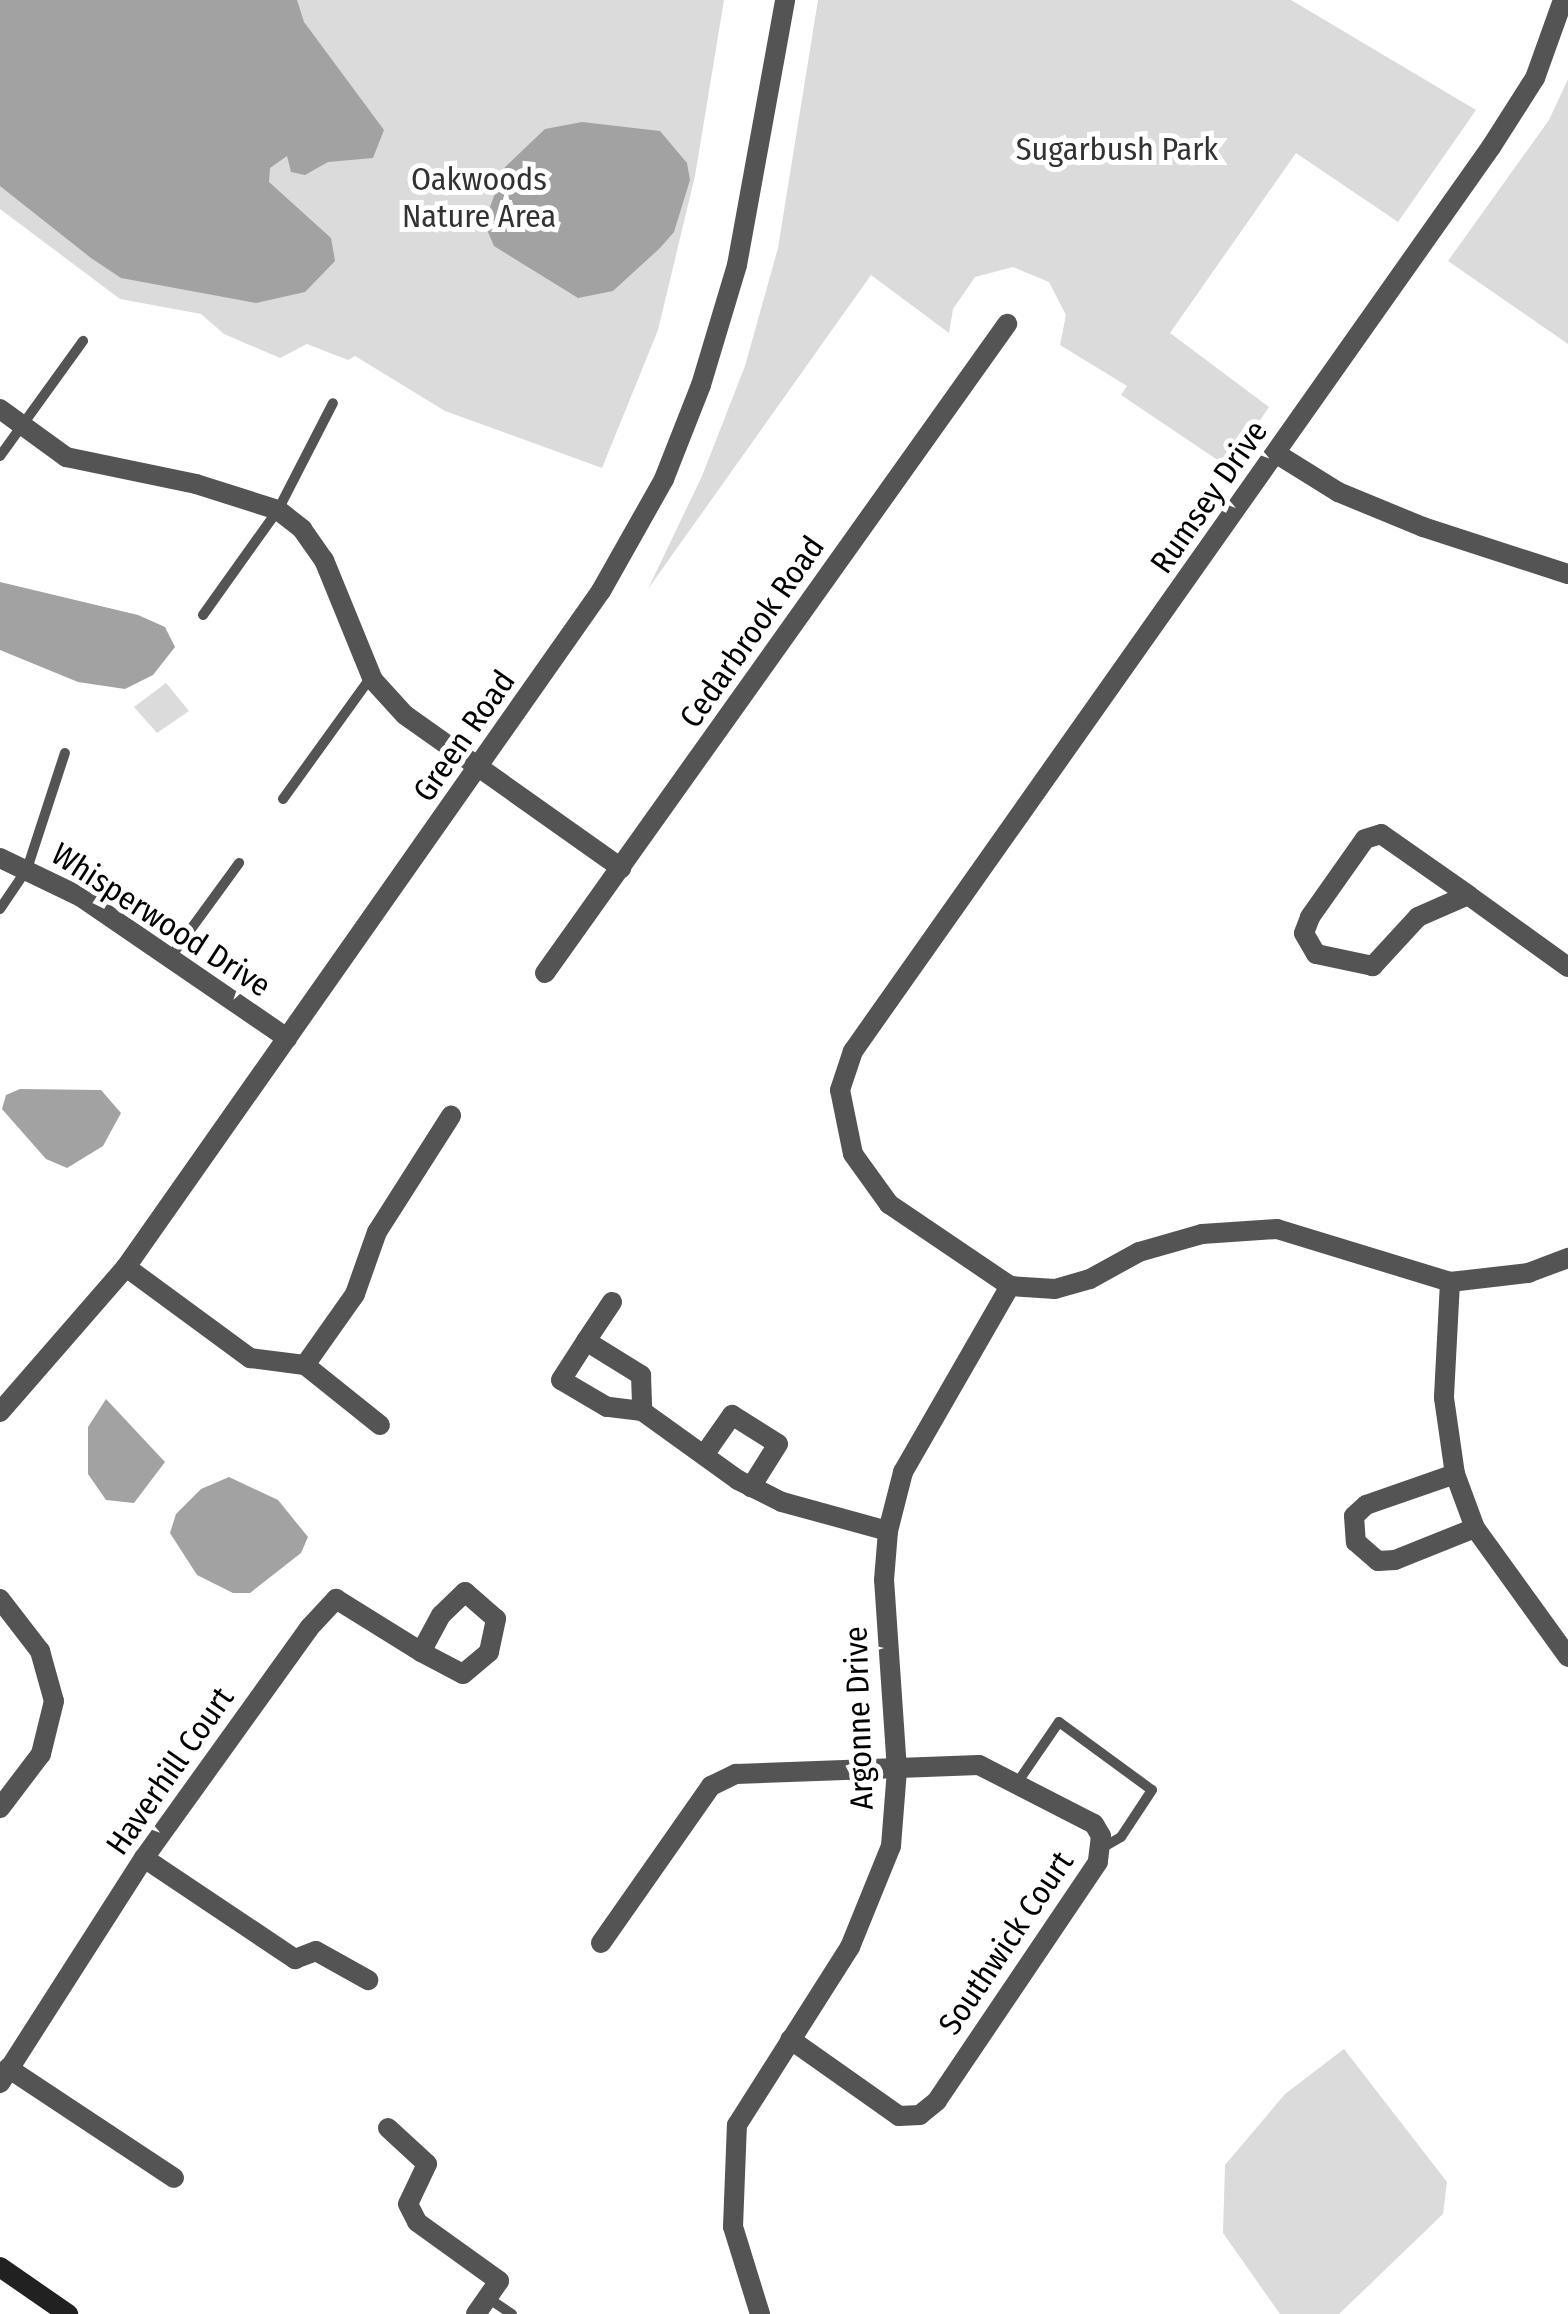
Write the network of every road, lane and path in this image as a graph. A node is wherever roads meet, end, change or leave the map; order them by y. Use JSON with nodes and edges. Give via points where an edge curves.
{"nodes":[{"id":1,"x":785,"y":0,"type":"edge"},
{"id":2,"x":1563,"y":0,"type":"edge"},
{"id":3,"x":1007,"y":324,"type":"dead end"},
{"id":4,"x":83,"y":341,"type":"dead end"},
{"id":5,"x":333,"y":404,"type":"dead end"},
{"id":6,"x":0,"y":409,"type":"edge"},
{"id":7,"x":22,"y":428,"type":"junction"},
{"id":8,"x":1276,"y":454,"type":"junction"},
{"id":9,"x":0,"y":456,"type":"edge"},
{"id":10,"x":278,"y":510,"type":"junction"},
{"id":11,"x":1568,"y":574,"type":"edge"},
{"id":12,"x":203,"y":615,"type":"dead end"},
{"id":13,"x":372,"y":676,"type":"junction"},
{"id":14,"x":65,"y":753,"type":"dead end"},
{"id":15,"x":478,"y":768,"type":"junction"},
{"id":16,"x":283,"y":799,"type":"dead end"},
{"id":17,"x":0,"y":858,"type":"edge"},
{"id":18,"x":239,"y":863,"type":"dead end"},
{"id":19,"x":27,"y":868,"type":"junction"},
{"id":20,"x":621,"y":868,"type":"junction"},
{"id":21,"x":1468,"y":896,"type":"junction"},
{"id":22,"x":0,"y":909,"type":"edge"},
{"id":23,"x":172,"y":956,"type":"junction"},
{"id":24,"x":1568,"y":967,"type":"edge"},
{"id":25,"x":545,"y":973,"type":"dead end"},
{"id":26,"x":287,"y":1038,"type":"junction"},
{"id":27,"x":452,"y":1116,"type":"dead end"},
{"id":28,"x":1568,"y":1258,"type":"edge"},
{"id":29,"x":126,"y":1268,"type":"junction"},
{"id":30,"x":1450,"y":1282,"type":"junction"},
{"id":31,"x":1010,"y":1286,"type":"junction"},
{"id":32,"x":612,"y":1302,"type":"dead end"},
{"id":33,"x":586,"y":1342,"type":"junction"},
{"id":34,"x":305,"y":1366,"type":"junction"},
{"id":35,"x":642,"y":1411,"type":"junction"},
{"id":36,"x":0,"y":1412,"type":"edge"},
{"id":37,"x":380,"y":1425,"type":"dead end"},
{"id":38,"x":704,"y":1455,"type":"junction"},
{"id":39,"x":1455,"y":1474,"type":"junction"},
{"id":40,"x":751,"y":1487,"type":"junction"},
{"id":41,"x":1475,"y":1528,"type":"junction"},
{"id":42,"x":888,"y":1531,"type":"junction"},
{"id":43,"x":0,"y":1599,"type":"edge"},
{"id":44,"x":421,"y":1652,"type":"dead end"},
{"id":45,"x":1568,"y":1657,"type":"edge"},
{"id":46,"x":897,"y":1770,"type":"junction"},
{"id":47,"x":1017,"y":1782,"type":"junction"},
{"id":48,"x":0,"y":1808,"type":"edge"},
{"id":49,"x":1102,"y":1848,"type":"junction"},
{"id":50,"x":144,"y":1858,"type":"junction"},
{"id":51,"x":601,"y":1943,"type":"dead end"},
{"id":52,"x":368,"y":1980,"type":"dead end"},
{"id":53,"x":790,"y":2040,"type":"junction"},
{"id":54,"x":4,"y":2076,"type":"edge"},
{"id":55,"x":388,"y":2128,"type":"dead end"},
{"id":56,"x":174,"y":2178,"type":"dead end"},
{"id":57,"x":0,"y":2266,"type":"edge"},
{"id":58,"x":481,"y":2306,"type":"edge"},
{"id":59,"x":68,"y":2314,"type":"edge"},
{"id":60,"x":512,"y":2314,"type":"edge"},
{"id":61,"x":760,"y":2314,"type":"edge"}],
"edges":[{"from":1,"to":15,"type":"street","name":"Green Road","via":[[737,265],[676,448],[601,591]]},
{"from":2,"to":8,"type":"street","name":"Rumsey Drive","via":[[1534,78],[1508,120]]},
{"from":3,"to":20,"type":"street","name":"Cedarbrook Road"},
{"from":4,"to":7,"type":"lane"},
{"from":5,"to":10,"type":"lane"},
{"from":6,"to":7,"type":"street"},
{"from":7,"to":9,"type":"lane"},
{"from":7,"to":10,"type":"street","via":[[82,462],[196,484]]},
{"from":8,"to":11,"type":"street","via":[[1338,492],[1406,520]]},
{"from":8,"to":31,"type":"street","name":"Rumsey Drive","via":[[854,1051],[840,1090],[853,1154],[889,1204]]},
{"from":10,"to":12,"type":"lane"},
{"from":10,"to":13,"type":"street","via":[[324,560]]},
{"from":13,"to":15,"type":"street","via":[[405,715]]},
{"from":13,"to":16,"type":"lane"},
{"from":14,"to":19,"type":"lane"},
{"from":15,"to":20,"type":"street"},
{"from":15,"to":26,"type":"street","name":"Green Road"},
{"from":17,"to":19,"type":"street","name":"Whisperwood Drive"},
{"from":18,"to":23,"type":"lane"},
{"from":19,"to":22,"type":"lane"},
{"from":19,"to":23,"type":"street","name":"Whisperwood Drive"},
{"from":20,"to":25,"type":"street","name":"Cedarbrook Road"},
{"from":21,"to":21,"type":"street","via":[[1381,834],[1365,840],[1310,917],[1307,946],[1339,962],[1373,966],[1418,918]]},
{"from":21,"to":24,"type":"street"},
{"from":23,"to":26,"type":"street","name":"Whisperwood Drive"},
{"from":26,"to":29,"type":"street","name":"Green Road"},
{"from":27,"to":34,"type":"street","via":[[376,1232],[355,1294]]},
{"from":28,"to":30,"type":"street","via":[[1528,1274]]},
{"from":29,"to":34,"type":"street","via":[[250,1358]]},
{"from":29,"to":36,"type":"street","name":"Green Road"},
{"from":30,"to":31,"type":"street","via":[[1277,1229],[1186,1238],[1055,1290]]},
{"from":30,"to":39,"type":"street","via":[[1444,1398]]},
{"from":31,"to":42,"type":"street","name":"Argonne Drive","via":[[903,1472]]},
{"from":32,"to":33,"type":"street"},
{"from":33,"to":35,"type":"street","via":[[641,1375]]},
{"from":33,"to":35,"type":"street","via":[[562,1380],[607,1407]]},
{"from":34,"to":37,"type":"street"},
{"from":35,"to":38,"type":"street"},
{"from":38,"to":40,"type":"street"},
{"from":38,"to":40,"type":"street","via":[[732,1415],[778,1444]]},
{"from":39,"to":41,"type":"street"},
{"from":39,"to":41,"type":"street","via":[[1366,1505],[1354,1516],[1356,1542],[1378,1561],[1396,1560]]},
{"from":40,"to":42,"type":"street"},
{"from":41,"to":45,"type":"street"},
{"from":42,"to":46,"type":"street","name":"Argonne Drive","via":[[884,1580]]},
{"from":43,"to":48,"type":"street","via":[[40,1650],[54,1701],[41,1754]]},
{"from":44,"to":50,"type":"street","name":"Haverhill Court","via":[[336,1600]]},
{"from":46,"to":47,"type":"street","name":"Southwick Court","via":[[978,1765]]},
{"from":46,"to":51,"type":"street","name":"Southwick Court","via":[[736,1774],[710,1786]]},
{"from":46,"to":53,"type":"street","name":"Argonne Drive","via":[[891,1846],[872,1900]]},
{"from":47,"to":49,"type":"street","name":"Southwick Court","via":[[1094,1824]]},
{"from":47,"to":49,"type":"lane","via":[[1058,1722],[1152,1790],[1121,1837]]},
{"from":49,"to":53,"type":"street","name":"Southwick Court","via":[[936,2102],[920,2115],[899,2116]]},
{"from":50,"to":52,"type":"street","via":[[295,1959],[316,1951]]},
{"from":50,"to":54,"type":"street","name":"Haverhill Court"},
{"from":53,"to":61,"type":"street","name":"Argonne Drive","via":[[737,2125],[730,2170],[733,2227]]},
{"from":54,"to":56,"type":"street","name":"Haverhill Court"},
{"from":55,"to":58,"type":"street","via":[[427,2164],[408,2204],[417,2222],[498,2281]]},
{"from":57,"to":59,"type":"main road"},
{"from":58,"to":60,"type":"lane"}]}
